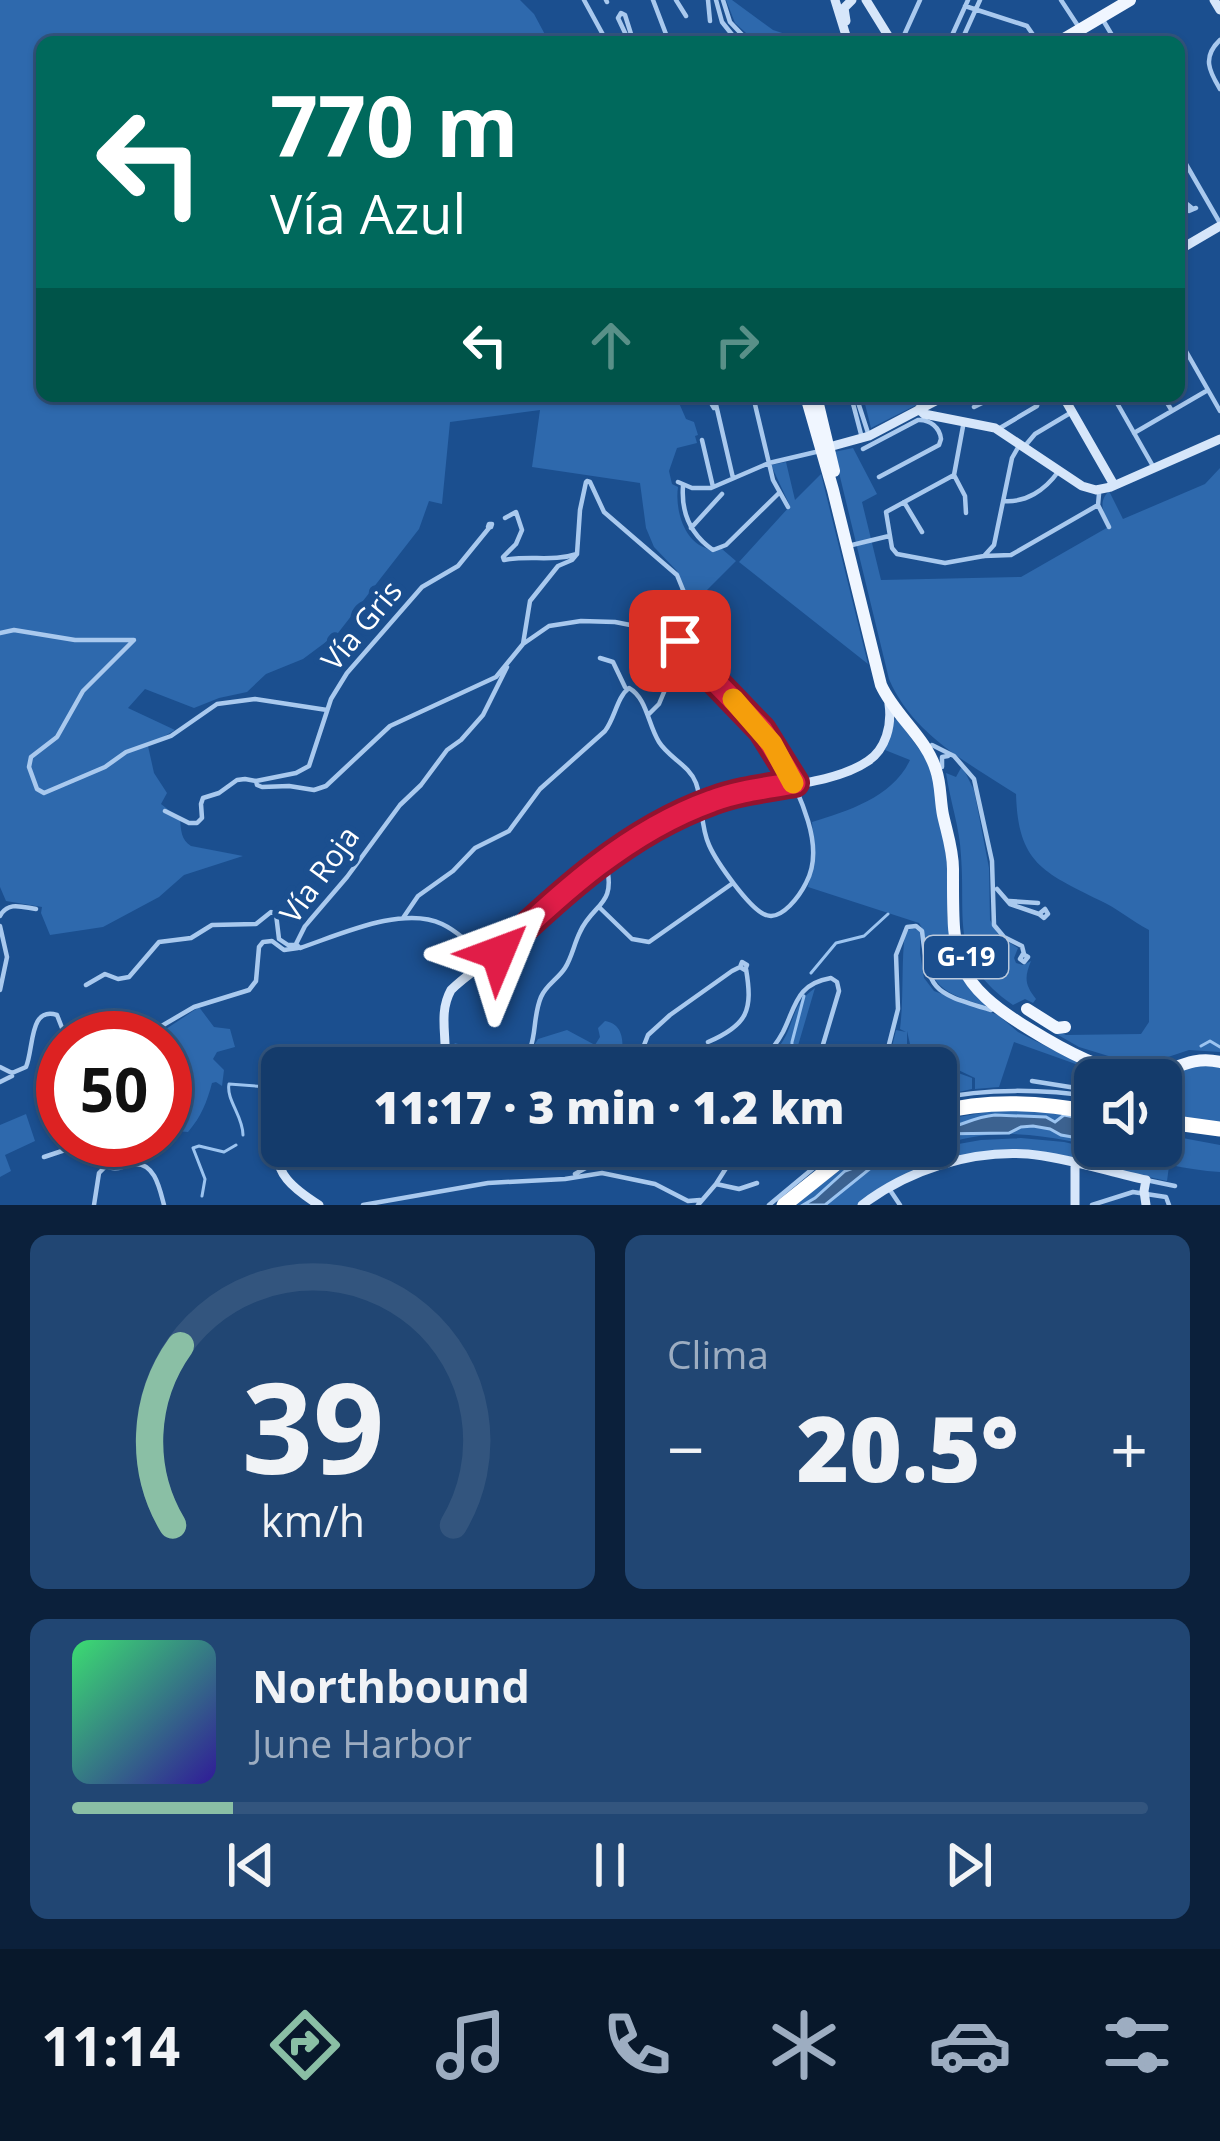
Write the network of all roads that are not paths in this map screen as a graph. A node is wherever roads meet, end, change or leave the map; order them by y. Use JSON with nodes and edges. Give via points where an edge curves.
{"nodes":[{"id":1,"x":584,"y":0,"type":"edge"},
{"id":2,"x":653,"y":0,"type":"edge"},
{"id":3,"x":676,"y":0,"type":"edge"},
{"id":4,"x":715,"y":0,"type":"edge"},
{"id":5,"x":835,"y":0,"type":"edge"},
{"id":6,"x":920,"y":0,"type":"edge"},
{"id":7,"x":980,"y":0,"type":"edge"},
{"id":8,"x":1061,"y":0,"type":"edge"},
{"id":9,"x":1133,"y":0,"type":"edge"},
{"id":10,"x":1214,"y":0,"type":"edge"},
{"id":11,"x":865,"y":3,"type":"edge"},
{"id":12,"x":966,"y":3,"type":"edge"},
{"id":13,"x":1114,"y":4,"type":"edge"},
{"id":14,"x":976,"y":9,"type":"junction"},
{"id":15,"x":1220,"y":10,"type":"edge"},
{"id":16,"x":686,"y":16,"type":"dead end"},
{"id":17,"x":1103,"y":20,"type":"junction"},
{"id":18,"x":710,"y":21,"type":"dead end"},
{"id":19,"x":1080,"y":29,"type":"junction"},
{"id":20,"x":604,"y":36,"type":"edge"},
{"id":21,"x":667,"y":36,"type":"edge"},
{"id":22,"x":731,"y":36,"type":"edge"},
{"id":23,"x":743,"y":36,"type":"edge"},
{"id":24,"x":848,"y":36,"type":"edge"},
{"id":25,"x":893,"y":36,"type":"edge"},
{"id":26,"x":901,"y":36,"type":"edge"},
{"id":27,"x":952,"y":36,"type":"edge"},
{"id":28,"x":964,"y":36,"type":"edge"},
{"id":29,"x":1034,"y":36,"type":"edge"},
{"id":30,"x":1071,"y":36,"type":"edge"},
{"id":31,"x":1074,"y":36,"type":"edge"},
{"id":32,"x":1112,"y":36,"type":"edge"},
{"id":33,"x":1220,"y":40,"type":"edge"},
{"id":34,"x":1220,"y":89,"type":"edge"},
{"id":35,"x":1185,"y":165,"type":"edge"},
{"id":36,"x":1220,"y":225,"type":"edge"},
{"id":37,"x":1185,"y":243,"type":"edge"},
{"id":38,"x":1185,"y":350,"type":"edge"},
{"id":39,"x":1208,"y":390,"type":"junction"},
{"id":40,"x":713,"y":402,"type":"edge"},
{"id":41,"x":754,"y":402,"type":"edge"},
{"id":42,"x":813,"y":402,"type":"edge"},
{"id":43,"x":815,"y":402,"type":"edge"},
{"id":44,"x":856,"y":402,"type":"edge"},
{"id":45,"x":942,"y":402,"type":"edge"},
{"id":46,"x":984,"y":402,"type":"edge"},
{"id":47,"x":1039,"y":402,"type":"edge"},
{"id":48,"x":1067,"y":402,"type":"edge"},
{"id":49,"x":1116,"y":402,"type":"edge"},
{"id":50,"x":1167,"y":402,"type":"edge"},
{"id":51,"x":974,"y":407,"type":"dead end"},
{"id":52,"x":1172,"y":411,"type":"junction"},
{"id":53,"x":1220,"y":411,"type":"edge"},
{"id":54,"x":1072,"y":412,"type":"junction"},
{"id":55,"x":931,"y":415,"type":"junction"},
{"id":56,"x":964,"y":421,"type":"junction"},
{"id":57,"x":999,"y":427,"type":"junction"},
{"id":58,"x":1134,"y":433,"type":"junction"},
{"id":59,"x":1220,"y":439,"type":"edge"},
{"id":60,"x":702,"y":440,"type":"dead end"},
{"id":61,"x":865,"y":441,"type":"junction"},
{"id":62,"x":1022,"y":446,"type":"junction"},
{"id":63,"x":823,"y":449,"type":"junction"},
{"id":64,"x":769,"y":463,"type":"junction"},
{"id":65,"x":1154,"y":468,"type":"junction"},
{"id":66,"x":1059,"y":471,"type":"junction"},
{"id":67,"x":954,"y":475,"type":"junction"},
{"id":68,"x":879,"y":477,"type":"dead end"},
{"id":69,"x":734,"y":478,"type":"junction"},
{"id":70,"x":713,"y":487,"type":"junction"},
{"id":71,"x":1103,"y":493,"type":"junction"},
{"id":72,"x":722,"y":494,"type":"dead end"},
{"id":73,"x":779,"y":494,"type":"junction"},
{"id":74,"x":1003,"y":501,"type":"junction"},
{"id":75,"x":904,"y":502,"type":"junction"},
{"id":76,"x":788,"y":507,"type":"dead end"},
{"id":77,"x":966,"y":513,"type":"dead end"},
{"id":78,"x":505,"y":518,"type":"dead end"},
{"id":79,"x":1109,"y":527,"type":"dead end"},
{"id":80,"x":489,"y":528,"type":"dead end"},
{"id":81,"x":691,"y":528,"type":"junction"},
{"id":82,"x":922,"y":532,"type":"dead end"},
{"id":83,"x":890,"y":536,"type":"junction"},
{"id":84,"x":853,"y":545,"type":"junction"},
{"id":85,"x":994,"y":545,"type":"junction"},
{"id":86,"x":577,"y":554,"type":"junction"},
{"id":87,"x":984,"y":556,"type":"junction"},
{"id":88,"x":1002,"y":556,"type":"junction"},
{"id":89,"x":0,"y":633,"type":"edge"},
{"id":90,"x":676,"y":638,"type":"junction"},
{"id":91,"x":524,"y":644,"type":"junction"},
{"id":92,"x":600,"y":658,"type":"dead end"},
{"id":93,"x":508,"y":664,"type":"junction"},
{"id":94,"x":667,"y":685,"type":"dead end"},
{"id":95,"x":884,"y":688,"type":"junction"},
{"id":96,"x":626,"y":689,"type":"junction"},
{"id":97,"x":327,"y":710,"type":"junction"},
{"id":98,"x":647,"y":716,"type":"junction"},
{"id":99,"x":900,"y":720,"type":"junction"},
{"id":100,"x":940,"y":756,"type":"junction"},
{"id":101,"x":957,"y":759,"type":"junction"},
{"id":102,"x":256,"y":781,"type":"junction"},
{"id":103,"x":795,"y":783,"type":"junction"},
{"id":104,"x":700,"y":806,"type":"junction"},
{"id":105,"x":164,"y":811,"type":"dead end"},
{"id":106,"x":604,"y":859,"type":"junction"},
{"id":107,"x":734,"y":883,"type":"junction"},
{"id":108,"x":994,"y":884,"type":"junction"},
{"id":109,"x":1006,"y":902,"type":"junction"},
{"id":110,"x":1038,"y":903,"type":"dead end"},
{"id":111,"x":601,"y":908,"type":"junction"},
{"id":112,"x":36,"y":909,"type":"dead end"},
{"id":113,"x":1039,"y":914,"type":"dead end"},
{"id":114,"x":0,"y":916,"type":"edge"},
{"id":115,"x":403,"y":918,"type":"junction"},
{"id":116,"x":0,"y":926,"type":"edge"},
{"id":117,"x":297,"y":946,"type":"junction"},
{"id":118,"x":3,"y":948,"type":"edge"},
{"id":119,"x":746,"y":952,"type":"dead end"},
{"id":120,"x":1024,"y":954,"type":"dead end"},
{"id":121,"x":488,"y":961,"type":"junction"},
{"id":122,"x":743,"y":966,"type":"junction"},
{"id":123,"x":86,"y":985,"type":"dead end"},
{"id":124,"x":0,"y":990,"type":"edge"},
{"id":125,"x":992,"y":1010,"type":"dead end"},
{"id":126,"x":187,"y":1011,"type":"edge"},
{"id":127,"x":1027,"y":1021,"type":"junction"},
{"id":128,"x":36,"y":1024,"type":"edge"},
{"id":129,"x":1065,"y":1027,"type":"dead end"},
{"id":130,"x":708,"y":1042,"type":"dead end"},
{"id":131,"x":822,"y":1046,"type":"edge"},
{"id":132,"x":446,"y":1047,"type":"edge"},
{"id":133,"x":531,"y":1047,"type":"edge"},
{"id":134,"x":643,"y":1047,"type":"edge"},
{"id":135,"x":772,"y":1047,"type":"edge"},
{"id":136,"x":889,"y":1047,"type":"edge"},
{"id":137,"x":1220,"y":1059,"type":"edge"},
{"id":138,"x":0,"y":1067,"type":"edge"},
{"id":139,"x":17,"y":1072,"type":"junction"},
{"id":140,"x":1032,"y":1081,"type":"dead end"},
{"id":141,"x":0,"y":1082,"type":"edge"},
{"id":142,"x":1074,"y":1095,"type":"edge"},
{"id":143,"x":1074,"y":1098,"type":"edge"},
{"id":144,"x":957,"y":1099,"type":"edge"},
{"id":145,"x":1074,"y":1101,"type":"edge"},
{"id":146,"x":957,"y":1103,"type":"edge"},
{"id":147,"x":1182,"y":1128,"type":"edge"},
{"id":148,"x":1182,"y":1129,"type":"edge"},
{"id":149,"x":1220,"y":1134,"type":"edge"},
{"id":150,"x":1074,"y":1165,"type":"edge"},
{"id":151,"x":105,"y":1167,"type":"joint"},
{"id":152,"x":126,"y":1167,"type":"edge"},
{"id":153,"x":146,"y":1167,"type":"edge"},
{"id":154,"x":279,"y":1167,"type":"edge"},
{"id":155,"x":589,"y":1167,"type":"edge"},
{"id":156,"x":727,"y":1167,"type":"edge"},
{"id":157,"x":820,"y":1167,"type":"edge"},
{"id":158,"x":829,"y":1167,"type":"edge"},
{"id":159,"x":1076,"y":1167,"type":"edge"},
{"id":160,"x":1085,"y":1167,"type":"edge"},
{"id":161,"x":571,"y":1178,"type":"junction"},
{"id":162,"x":1146,"y":1180,"type":"junction"},
{"id":163,"x":757,"y":1183,"type":"dead end"},
{"id":164,"x":716,"y":1184,"type":"junction"},
{"id":165,"x":1175,"y":1186,"type":"dead end"},
{"id":166,"x":889,"y":1188,"type":"junction"},
{"id":167,"x":1122,"y":1195,"type":"junction"},
{"id":168,"x":1145,"y":1199,"type":"edge"},
{"id":169,"x":694,"y":1203,"type":"edge"},
{"id":170,"x":1074,"y":1204,"type":"edge"},
{"id":171,"x":94,"y":1205,"type":"edge"},
{"id":172,"x":164,"y":1205,"type":"edge"},
{"id":173,"x":319,"y":1205,"type":"edge"},
{"id":174,"x":363,"y":1205,"type":"edge"},
{"id":175,"x":776,"y":1205,"type":"edge"},
{"id":176,"x":862,"y":1205,"type":"edge"},
{"id":177,"x":900,"y":1205,"type":"edge"},
{"id":178,"x":1094,"y":1205,"type":"edge"},
{"id":179,"x":1124,"y":1205,"type":"edge"},
{"id":180,"x":1169,"y":1205,"type":"edge"}],
"edges":[{"from":1,"to":20,"type":"street"},
{"from":2,"to":21,"type":"street"},
{"from":3,"to":16,"type":"street"},
{"from":4,"to":18,"type":"street"},
{"from":4,"to":22,"type":"street"},
{"from":4,"to":23,"type":"street"},
{"from":5,"to":24,"type":"main road"},
{"from":6,"to":26,"type":"street"},
{"from":7,"to":14,"type":"street"},
{"from":8,"to":19,"type":"street"},
{"from":9,"to":13,"type":"main road"},
{"from":9,"to":17,"type":"main road"},
{"from":10,"to":15,"type":"main road"},
{"from":11,"to":24,"type":"main road","via":[[844,9]]},
{"from":11,"to":25,"type":"main road"},
{"from":12,"to":14,"type":"street"},
{"from":12,"to":27,"type":"street"},
{"from":13,"to":19,"type":"main road"},
{"from":14,"to":28,"type":"street"},
{"from":14,"to":29,"type":"street","via":[[1027,26]]},
{"from":17,"to":31,"type":"main road"},
{"from":17,"to":32,"type":"street"},
{"from":19,"to":30,"type":"main road"},
{"from":33,"to":34,"type":"street","via":[[1208,64]]},
{"from":35,"to":36,"type":"street"},
{"from":36,"to":37,"type":"main road"},
{"from":38,"to":39,"type":"street"},
{"from":39,"to":52,"type":"street"},
{"from":39,"to":53,"type":"street"},
{"from":40,"to":69,"type":"street"},
{"from":41,"to":64,"type":"street"},
{"from":42,"to":63,"type":"main road","number":"G-19"},
{"from":43,"to":63,"type":"main road","number":"G-19"},
{"from":44,"to":61,"type":"street"},
{"from":45,"to":55,"type":"main road"},
{"from":46,"to":51,"type":"street"},
{"from":47,"to":57,"type":"street"},
{"from":48,"to":54,"type":"main road"},
{"from":49,"to":58,"type":"street"},
{"from":50,"to":52,"type":"street"},
{"from":52,"to":58,"type":"street"},
{"from":54,"to":62,"type":"street"},
{"from":54,"to":71,"type":"main road"},
{"from":55,"to":56,"type":"main road"},
{"from":55,"to":61,"type":"street"},
{"from":55,"to":61,"type":"main road","via":[[896,422]]},
{"from":55,"to":68,"type":"street","via":[[938,445]]},
{"from":56,"to":57,"type":"main road"},
{"from":56,"to":67,"type":"street"},
{"from":57,"to":62,"type":"main road"},
{"from":58,"to":65,"type":"street"},
{"from":59,"to":65,"type":"main road"},
{"from":60,"to":70,"type":"street"},
{"from":61,"to":63,"type":"main road"},
{"from":62,"to":66,"type":"main road"},
{"from":62,"to":74,"type":"street","via":[[1012,456]]},
{"from":63,"to":64,"type":"street"},
{"from":63,"to":84,"type":"main road","number":"G-19"},
{"from":63,"to":95,"type":"main road","number":"G-19"},
{"from":64,"to":69,"type":"street"},
{"from":64,"to":73,"type":"street"},
{"from":65,"to":71,"type":"main road"},
{"from":66,"to":71,"type":"main road"},
{"from":66,"to":74,"type":"street","via":[[1024,499]]},
{"from":67,"to":75,"type":"street"},
{"from":67,"to":77,"type":"street"},
{"from":69,"to":70,"type":"street"},
{"from":70,"to":81,"type":"street","via":[[681,484]]},
{"from":71,"to":79,"type":"street"},
{"from":71,"to":88,"type":"street"},
{"from":72,"to":81,"type":"street"},
{"from":73,"to":76,"type":"street"},
{"from":73,"to":81,"type":"street","via":[[720,549]]},
{"from":74,"to":85,"type":"street"},
{"from":75,"to":82,"type":"street"},
{"from":75,"to":83,"type":"street","via":[[886,512]]},
{"from":78,"to":86,"type":"street","via":[[516,512],[522,530],[504,560]]},
{"from":80,"to":97,"type":"street","name":"Vía Gris","via":[[458,566],[408,602],[346,673]]},
{"from":83,"to":84,"type":"street"},
{"from":83,"to":87,"type":"street","via":[[899,555],[945,563]]},
{"from":84,"to":95,"type":"main road","number":"G-19"},
{"from":85,"to":87,"type":"street"},
{"from":85,"to":88,"type":"street"},
{"from":86,"to":90,"type":"street","via":[[587,481],[604,512],[680,580],[688,607]]},
{"from":86,"to":91,"type":"street","via":[[530,601]]},
{"from":87,"to":88,"type":"street"},
{"from":89,"to":97,"type":"street","via":[[133,639],[83,691],[57,737],[31,758],[40,793],[171,736],[217,704],[255,699]]},
{"from":90,"to":91,"type":"street","via":[[599,620],[549,626]]},
{"from":90,"to":103,"type":"street","via":[[762,730]]},
{"from":91,"to":93,"type":"street"},
{"from":92,"to":96,"type":"street","via":[[614,662]]},
{"from":93,"to":102,"type":"street","via":[[493,679],[390,726],[320,788]]},
{"from":93,"to":117,"type":"street","name":"Vía Roja","via":[[483,715],[400,805]]},
{"from":94,"to":98,"type":"street"},
{"from":95,"to":99,"type":"main road","number":"G-19"},
{"from":96,"to":98,"type":"street","via":[[638,694]]},
{"from":96,"to":115,"type":"street","via":[[605,731],[540,788],[509,831],[476,848],[414,899]]},
{"from":97,"to":102,"type":"street","via":[[309,766]]},
{"from":98,"to":104,"type":"street","via":[[661,746],[691,773]]},
{"from":99,"to":100,"type":"main road"},
{"from":99,"to":103,"type":"main road","via":[[868,761]]},
{"from":99,"to":127,"type":"main road","number":"G-19","via":[[938,775],[961,963],[987,1000]]},
{"from":100,"to":101,"type":"street"},
{"from":100,"to":101,"type":"street"},
{"from":100,"to":127,"type":"main road","number":"G-19","via":[[959,853],[962,942],[979,981]]},
{"from":101,"to":108,"type":"street","via":[[974,779]]},
{"from":102,"to":105,"type":"street","via":[[240,779],[203,798],[197,824]]},
{"from":103,"to":104,"type":"main road"},
{"from":103,"to":107,"type":"street","via":[[813,846],[804,887],[782,912],[767,916]]},
{"from":104,"to":106,"type":"main road"},
{"from":104,"to":107,"type":"street","via":[[709,845]]},
{"from":106,"to":111,"type":"street","via":[[609,882]]},
{"from":106,"to":121,"type":"main road"},
{"from":107,"to":111,"type":"street","via":[[646,943]]},
{"from":108,"to":109,"type":"street"},
{"from":108,"to":120,"type":"street","via":[[994,925]]},
{"from":109,"to":110,"type":"street"},
{"from":109,"to":113,"type":"street"},
{"from":111,"to":133,"type":"street","via":[[541,997]]},
{"from":112,"to":114,"type":"street","via":[[12,906]]},
{"from":115,"to":117,"type":"street","name":"Vía Roja"},
{"from":115,"to":121,"type":"street","via":[[443,924]]},
{"from":116,"to":118,"type":"street"},
{"from":117,"to":123,"type":"street","via":[[279,939],[272,911],[256,924],[212,925],[191,938],[160,941],[129,977],[105,974]]},
{"from":117,"to":126,"type":"street","via":[[263,941],[249,990]]},
{"from":118,"to":124,"type":"street"},
{"from":119,"to":122,"type":"street"},
{"from":121,"to":132,"type":"main road","via":[[447,997]]},
{"from":122,"to":130,"type":"street","via":[[746,1015]]},
{"from":122,"to":134,"type":"street","via":[[670,1015]]},
{"from":125,"to":136,"type":"street","via":[[937,988],[922,931],[908,926],[896,955],[898,1012]]},
{"from":127,"to":129,"type":"main road"},
{"from":127,"to":137,"type":"main road","number":"G-19","via":[[1059,1047],[1135,1076]]},
{"from":128,"to":139,"type":"street","via":[[28,1063]]},
{"from":131,"to":135,"type":"street","via":[[839,988],[829,978],[799,995]]},
{"from":138,"to":139,"type":"street"},
{"from":139,"to":141,"type":"street"},
{"from":140,"to":142,"type":"street"},
{"from":143,"to":144,"type":"street"},
{"from":145,"to":146,"type":"highway"},
{"from":147,"to":149,"type":"highway"},
{"from":148,"to":149,"type":"highway"},
{"from":150,"to":166,"type":"main road","via":[[1028,1154],[982,1156]]},
{"from":151,"to":152,"type":"street"},
{"from":151,"to":171,"type":"street"},
{"from":153,"to":172,"type":"street"},
{"from":154,"to":173,"type":"main road"},
{"from":155,"to":161,"type":"street"},
{"from":156,"to":164,"type":"street"},
{"from":157,"to":175,"type":"highway"},
{"from":158,"to":175,"type":"highway"},
{"from":159,"to":170,"type":"main road"},
{"from":160,"to":162,"type":"main road"},
{"from":161,"to":169,"type":"street","via":[[612,1174]]},
{"from":161,"to":174,"type":"street"},
{"from":162,"to":165,"type":"street"},
{"from":162,"to":168,"type":"main road"},
{"from":163,"to":164,"type":"street"},
{"from":164,"to":169,"type":"street"},
{"from":166,"to":176,"type":"main road"},
{"from":166,"to":177,"type":"street"},
{"from":167,"to":168,"type":"street"},
{"from":167,"to":178,"type":"street"},
{"from":167,"to":179,"type":"street"},
{"from":168,"to":180,"type":"street","via":[[1166,1197]]}]}
